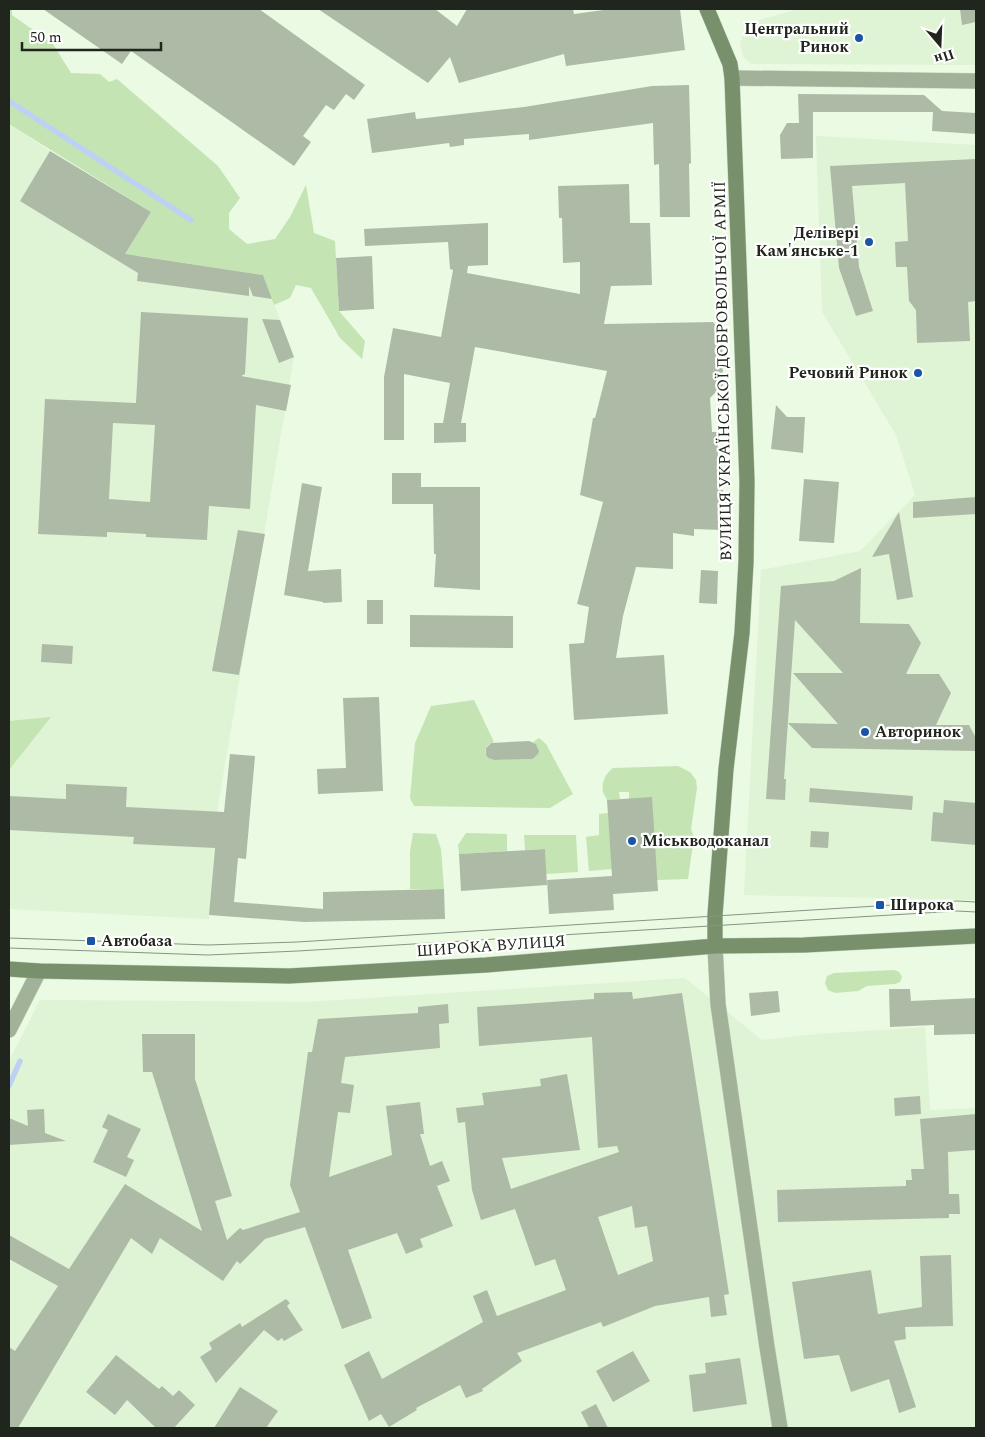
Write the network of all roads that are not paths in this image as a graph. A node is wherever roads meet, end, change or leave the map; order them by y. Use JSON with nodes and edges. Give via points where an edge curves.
{"nodes":[{"id":1,"x":707,"y":9,"type":"edge"},
{"id":2,"x":732,"y":78,"type":"junction"},
{"id":3,"x":976,"y":81,"type":"edge"},
{"id":4,"x":976,"y":936,"type":"edge"},
{"id":5,"x":714,"y":946,"type":"junction"},
{"id":6,"x":9,"y":969,"type":"edge"},
{"id":7,"x":39,"y":971,"type":"junction"},
{"id":8,"x":9,"y":1030,"type":"edge"},
{"id":9,"x":780,"y":1428,"type":"edge"}],
"edges":[{"from":1,"to":2,"type":"street","name":"ВУЛИЦЯ УКРАЇНСЬКОЇ ДОБРОВОЛЬЧОЇ АРМІЇ","via":[[730,64]]},
{"from":2,"to":3,"type":"street"},
{"from":2,"to":5,"type":"street","name":"ВУЛИЦЯ УКРАЇНСЬКОЇ ДОБРОВОЛЬЧОЇ АРМІЇ","via":[[747,481],[746,562],[742,633],[726,769]]},
{"from":4,"to":5,"type":"street","name":"ШИРОКА ВУЛИЦЯ"},
{"from":5,"to":7,"type":"street","name":"ШИРОКА ВУЛИЦЯ","via":[[486,965],[289,976]]},
{"from":5,"to":9,"type":"street","via":[[718,1004]]},
{"from":6,"to":7,"type":"street","name":"ШИРОКА ВУЛИЦЯ"},
{"from":7,"to":8,"type":"street"}]}
